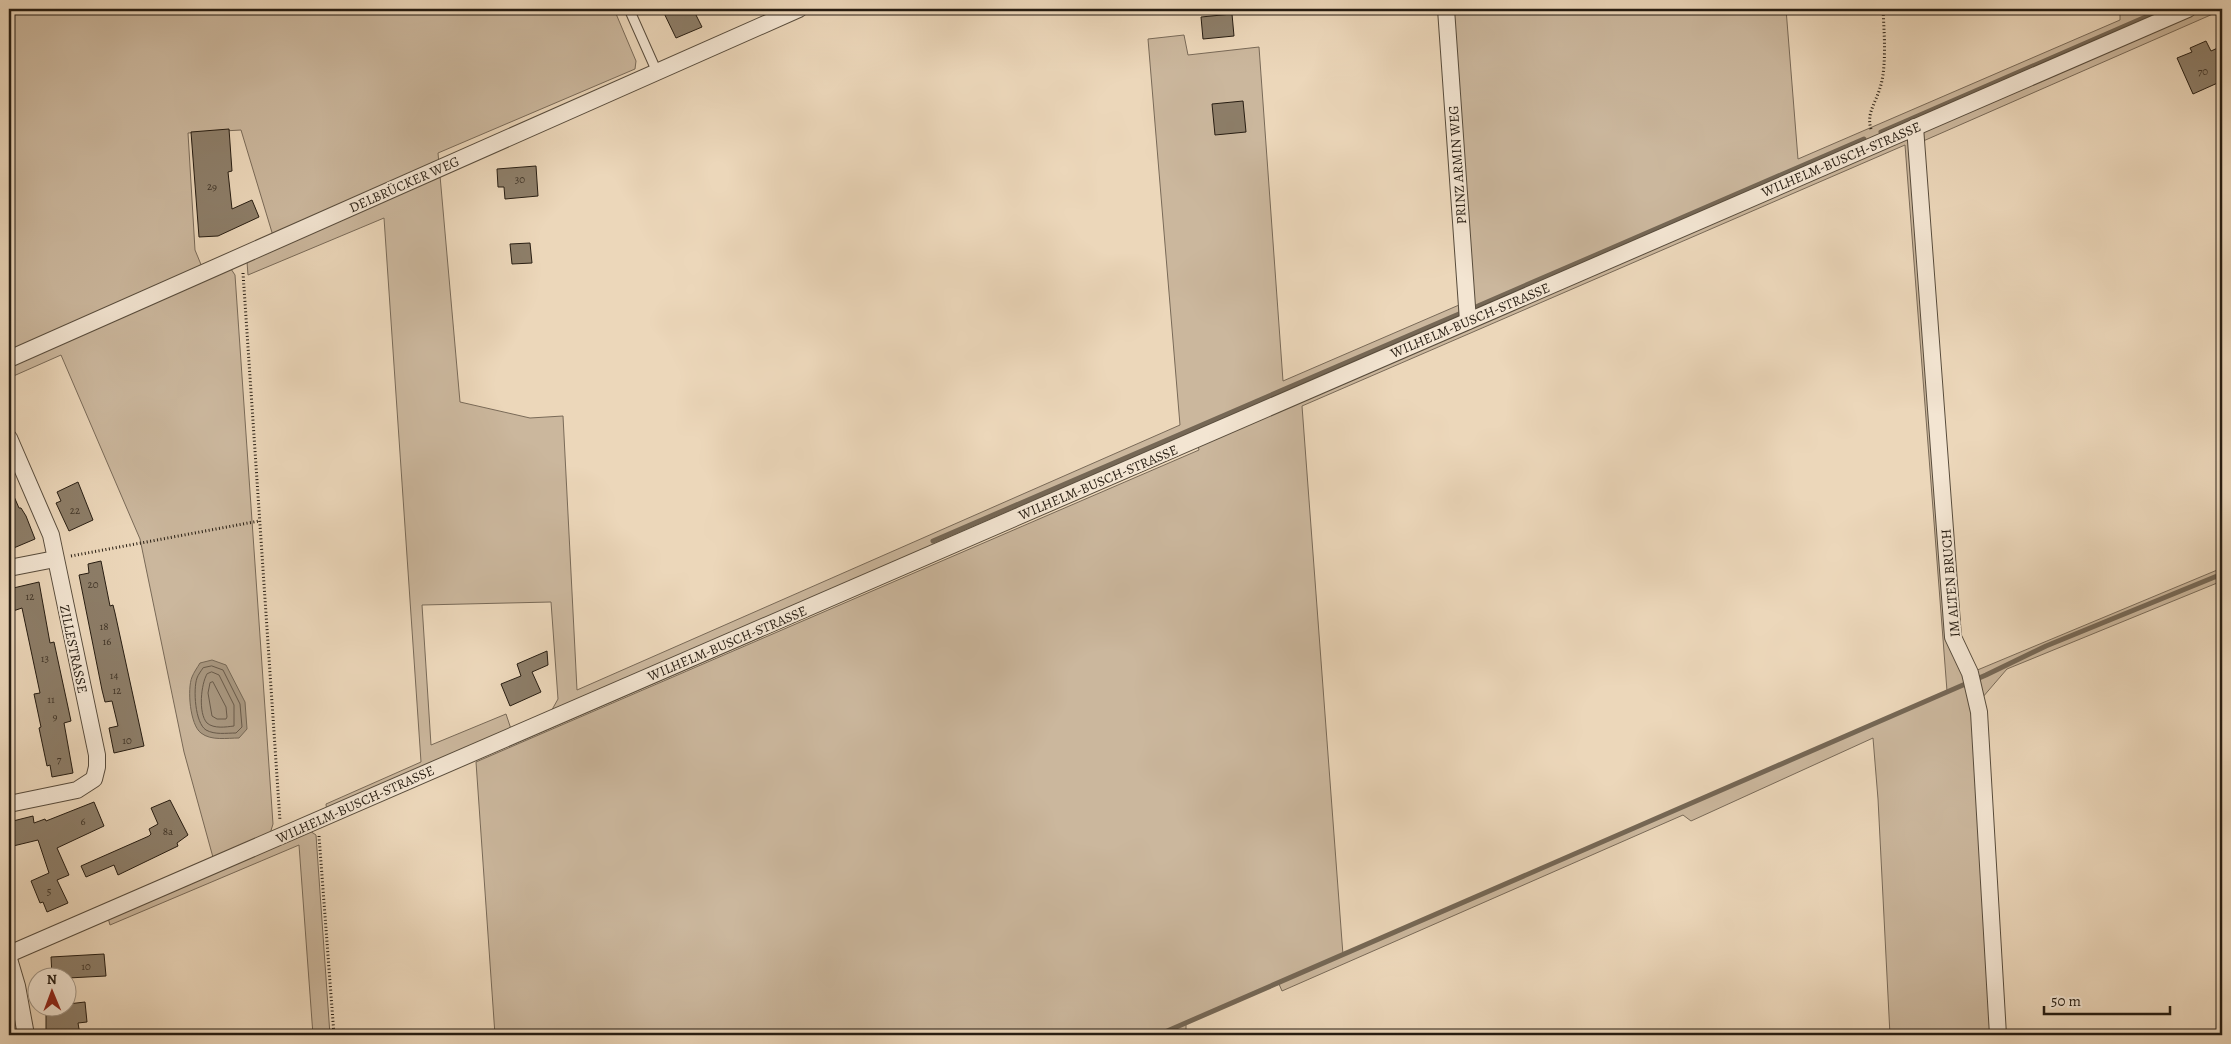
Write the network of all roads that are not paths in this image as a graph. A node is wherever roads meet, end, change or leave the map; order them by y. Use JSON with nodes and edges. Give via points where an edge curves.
{"nodes":[{"id":1,"x":628,"y":9,"type":"edge"},
{"id":2,"x":799,"y":9,"type":"edge"},
{"id":3,"x":1446,"y":9,"type":"edge"},
{"id":4,"x":2188,"y":9,"type":"edge"},
{"id":5,"x":657,"y":72,"type":"junction"},
{"id":6,"x":1915,"y":127,"type":"junction"},
{"id":7,"x":1468,"y":321,"type":"junction"},
{"id":8,"x":9,"y":360,"type":"edge"},
{"id":9,"x":9,"y":438,"type":"edge"},
{"id":10,"x":54,"y":559,"type":"junction"},
{"id":11,"x":9,"y":568,"type":"edge"},
{"id":12,"x":9,"y":804,"type":"edge"},
{"id":13,"x":9,"y":954,"type":"edge"},
{"id":14,"x":9,"y":959,"type":"edge"},
{"id":15,"x":26,"y":1035,"type":"edge"},
{"id":16,"x":1998,"y":1035,"type":"edge"}],
"edges":[{"from":1,"to":5,"type":"lane"},
{"from":2,"to":5,"type":"street","name":"DELBRÜCKER WEG"},
{"from":3,"to":7,"type":"street","name":"PRINZ ARMIN WEG"},
{"from":4,"to":6,"type":"street","name":"WILHELM-BUSCH-STRASSE"},
{"from":5,"to":8,"type":"street","name":"DELBRÜCKER WEG"},
{"from":6,"to":7,"type":"street","name":"WILHELM-BUSCH-STRASSE"},
{"from":6,"to":16,"type":"street","name":"IM ALTEN BRUCH","via":[[1953,637],[1972,680],[1979,712]]},
{"from":7,"to":13,"type":"street","name":"WILHELM-BUSCH-STRASSE"},
{"from":9,"to":10,"type":"street","name":"ZILLESTRASSE","via":[[51,535]]},
{"from":10,"to":11,"type":"street"},
{"from":10,"to":12,"type":"street","name":"ZILLESTRASSE","via":[[97,766],[94,779],[77,790]]},
{"from":14,"to":15,"type":"street","via":[[18,986]]}]}
